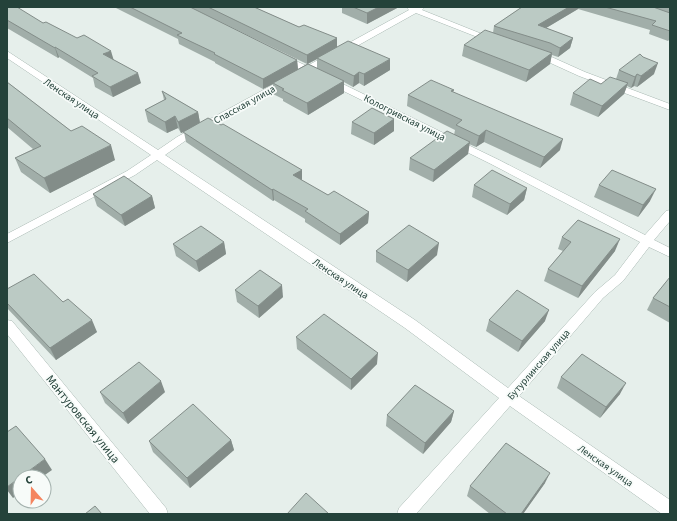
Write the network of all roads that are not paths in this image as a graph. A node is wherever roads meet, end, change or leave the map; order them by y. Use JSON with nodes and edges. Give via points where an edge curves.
{"nodes":[{"id":1,"x":414,"y":8,"type":"edge"},
{"id":2,"x":500,"y":42,"type":"edge"},
{"id":3,"x":530,"y":51,"type":"edge"},
{"id":4,"x":7,"y":54,"type":"edge"},
{"id":5,"x":278,"y":56,"type":"edge"},
{"id":6,"x":306,"y":70,"type":"junction"},
{"id":7,"x":670,"y":107,"type":"edge"},
{"id":8,"x":157,"y":156,"type":"junction"},
{"id":9,"x":670,"y":214,"type":"edge"},
{"id":10,"x":7,"y":239,"type":"edge"},
{"id":11,"x":647,"y":241,"type":"junction"},
{"id":12,"x":670,"y":253,"type":"edge"},
{"id":13,"x":7,"y":325,"type":"edge"},
{"id":14,"x":509,"y":397,"type":"junction"},
{"id":15,"x":670,"y":510,"type":"edge"},
{"id":16,"x":160,"y":514,"type":"edge"},
{"id":17,"x":405,"y":514,"type":"edge"}],
"edges":[{"from":1,"to":2,"type":"street"},
{"from":1,"to":6,"type":"street","name":"Спасская улица"},
{"from":3,"to":7,"type":"street","via":[[582,74]]},
{"from":4,"to":8,"type":"street","name":"Ленская улица"},
{"from":5,"to":6,"type":"street","name":"Кологривская улица"},
{"from":6,"to":8,"type":"street","name":"Спасская улица","via":[[181,139]]},
{"from":6,"to":11,"type":"street","name":"Кологривская улица","via":[[495,162]]},
{"from":8,"to":10,"type":"street","name":"Спасская улица"},
{"from":8,"to":14,"type":"street","name":"Ленская улица","via":[[314,258]]},
{"from":9,"to":11,"type":"street","name":"Бутурлинская улица"},
{"from":11,"to":12,"type":"street","name":"Кологривская улица"},
{"from":11,"to":14,"type":"street","name":"Бутурлинская улица","via":[[619,278],[599,296]]},
{"from":13,"to":16,"type":"street","name":"Мантуровская улица"},
{"from":14,"to":15,"type":"street","name":"Ленская улица"},
{"from":14,"to":17,"type":"street","name":"Бутурлинская улица"}]}
